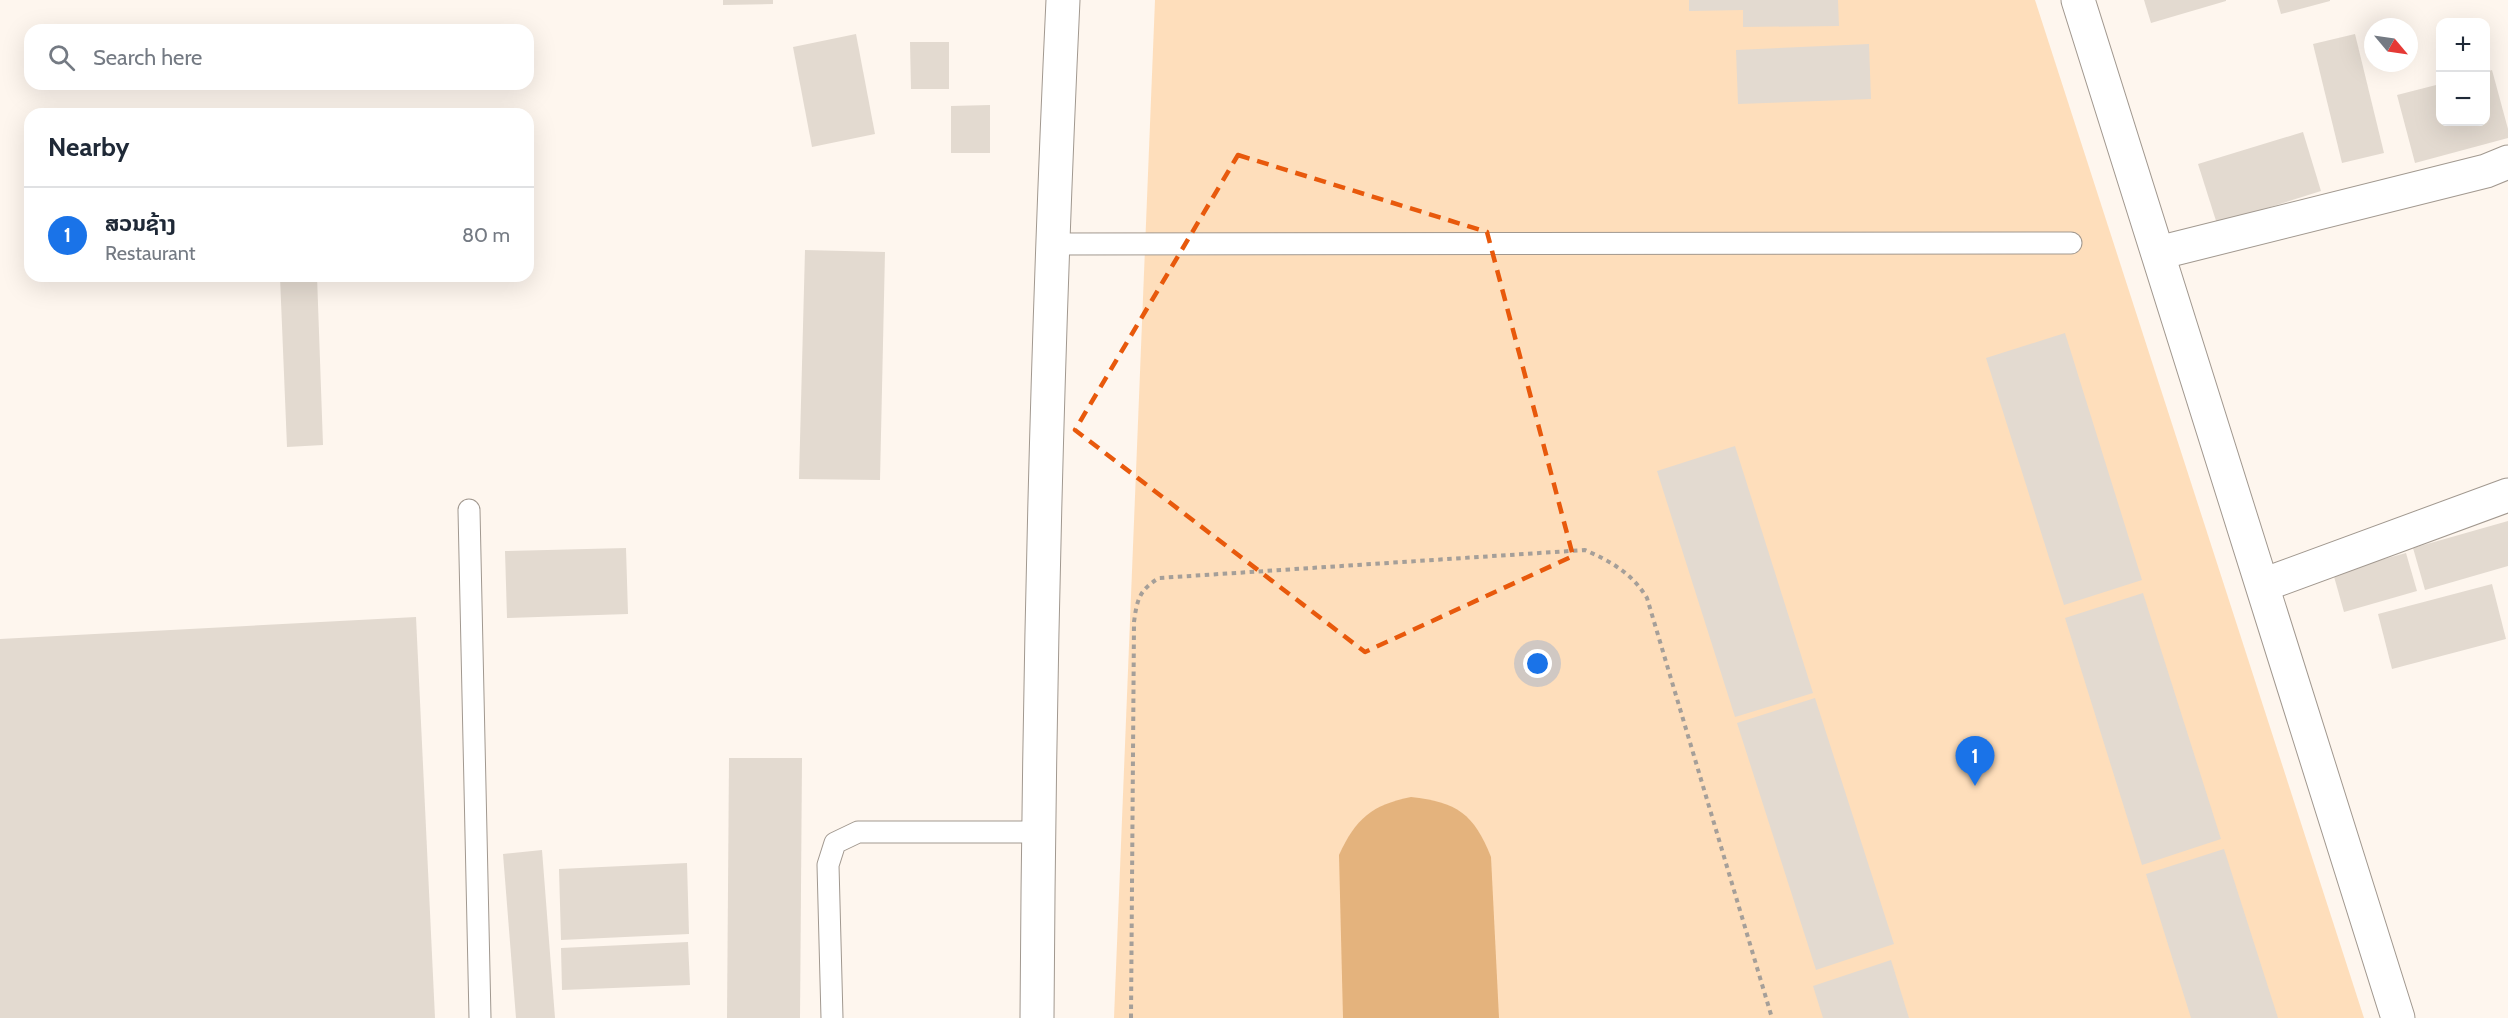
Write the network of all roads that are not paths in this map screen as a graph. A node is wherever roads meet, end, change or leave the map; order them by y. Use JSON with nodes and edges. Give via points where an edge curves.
{"nodes":[{"id":1,"x":1063,"y":0,"type":"edge"},
{"id":2,"x":2078,"y":0,"type":"edge"},
{"id":3,"x":2508,"y":162,"type":"edge"},
{"id":4,"x":2070,"y":243,"type":"dead end"},
{"id":5,"x":1051,"y":244,"type":"junction"},
{"id":6,"x":2158,"y":254,"type":"junction"},
{"id":7,"x":2508,"y":495,"type":"edge"},
{"id":8,"x":469,"y":510,"type":"dead end"},
{"id":9,"x":2263,"y":585,"type":"junction"},
{"id":10,"x":1038,"y":832,"type":"junction"},
{"id":11,"x":480,"y":1018,"type":"edge"},
{"id":12,"x":832,"y":1018,"type":"edge"},
{"id":13,"x":1037,"y":1018,"type":"edge"},
{"id":14,"x":2398,"y":1018,"type":"edge"}],
"edges":[{"from":1,"to":5,"type":"street"},
{"from":2,"to":6,"type":"street"},
{"from":3,"to":6,"type":"street","via":[[2486,171]]},
{"from":4,"to":5,"type":"lane"},
{"from":5,"to":10,"type":"street"},
{"from":6,"to":9,"type":"street"},
{"from":7,"to":9,"type":"street"},
{"from":8,"to":11,"type":"lane"},
{"from":9,"to":14,"type":"street"},
{"from":10,"to":12,"type":"lane","via":[[858,832],[835,843],[828,865]]},
{"from":10,"to":13,"type":"street"}]}
